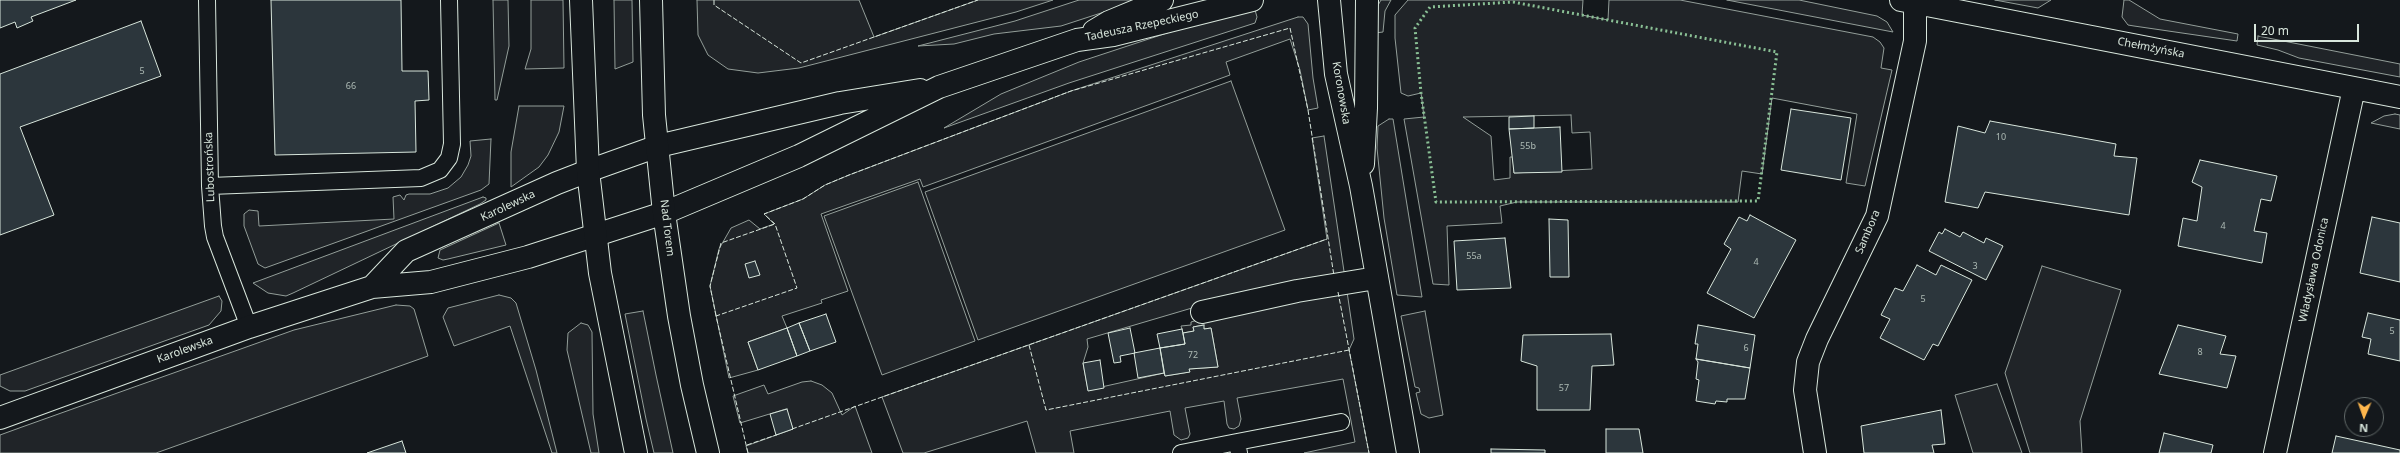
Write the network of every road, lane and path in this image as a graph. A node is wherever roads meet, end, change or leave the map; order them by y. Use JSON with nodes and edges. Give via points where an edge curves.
{"nodes":[{"id":1,"x":207,"y":0,"type":"edge"},
{"id":2,"x":449,"y":0,"type":"edge"},
{"id":3,"x":581,"y":0,"type":"edge"},
{"id":4,"x":651,"y":0,"type":"edge"},
{"id":5,"x":1162,"y":0,"type":"edge"},
{"id":6,"x":1252,"y":0,"type":"edge"},
{"id":7,"x":1329,"y":0,"type":"edge"},
{"id":8,"x":1367,"y":0,"type":"edge"},
{"id":9,"x":1911,"y":1,"type":"edge"},
{"id":10,"x":1077,"y":40,"type":"junction"},
{"id":11,"x":939,"y":87,"type":"junction"},
{"id":12,"x":2354,"y":88,"type":"junction"},
{"id":13,"x":2400,"y":97,"type":"edge"},
{"id":14,"x":658,"y":146,"type":"junction"},
{"id":15,"x":588,"y":171,"type":"junction"},
{"id":16,"x":210,"y":186,"type":"junction"},
{"id":17,"x":1361,"y":186,"type":"junction"},
{"id":18,"x":664,"y":212,"type":"junction"},
{"id":19,"x":595,"y":235,"type":"junction"},
{"id":20,"x":1376,"y":278,"type":"junction"},
{"id":21,"x":372,"y":287,"type":"junction"},
{"id":22,"x":1202,"y":312,"type":"dead end"},
{"id":23,"x":249,"y":328,"type":"junction"},
{"id":24,"x":0,"y":418,"type":"edge"},
{"id":25,"x":1341,"y":422,"type":"dead end"},
{"id":26,"x":1238,"y":448,"type":"edge"},
{"id":27,"x":636,"y":453,"type":"edge"},
{"id":28,"x":708,"y":453,"type":"edge"},
{"id":29,"x":1181,"y":453,"type":"edge"},
{"id":30,"x":1408,"y":453,"type":"edge"},
{"id":31,"x":1815,"y":453,"type":"edge"},
{"id":32,"x":2275,"y":453,"type":"edge"}],
"edges":[{"from":1,"to":16,"type":"lane","name":"Lubostrońska"},
{"from":2,"to":16,"type":"lane","via":[[452,144],[449,158],[440,170],[421,178]]},
{"from":3,"to":15,"type":"street"},
{"from":4,"to":14,"type":"street","name":"Nad Torem","via":[[653,87]]},
{"from":5,"to":10,"type":"street","name":"Tadeusza Rzepeckiego","via":[[1109,22]]},
{"from":6,"to":10,"type":"street","name":"Tadeusza Rzepeckiego","via":[[1136,29]]},
{"from":7,"to":17,"type":"street","name":"Koronowska","via":[[1336,74]]},
{"from":8,"to":17,"type":"street","name":"Koronowska","via":[[1366,108]]},
{"from":9,"to":12,"type":"street","name":"Chełmżyńska"},
{"from":9,"to":31,"type":"street","name":"Sambora","via":[[1915,41],[1877,216],[1808,362],[1805,390]]},
{"from":10,"to":11,"type":"street"},
{"from":11,"to":14,"type":"street","name":"Karolewska","via":[[840,103]]},
{"from":11,"to":18,"type":"street","name":"Karolewska","via":[[799,156]]},
{"from":12,"to":13,"type":"street","name":"Chełmżyńska"},
{"from":12,"to":32,"type":"street","name":"Władysława Odonica"},
{"from":14,"to":15,"type":"street","name":"Karolewska"},
{"from":14,"to":18,"type":"street","name":"Nad Torem"},
{"from":15,"to":19,"type":"street"},
{"from":15,"to":21,"type":"street","name":"Karolewska","via":[[557,182],[406,251]]},
{"from":16,"to":23,"type":"lane","name":"Lubostrońska","via":[[215,237]]},
{"from":17,"to":20,"type":"street","name":"Koronowska"},
{"from":18,"to":19,"type":"street","name":"Karolewska"},
{"from":18,"to":28,"type":"street","name":"Nad Torem","via":[[692,385]]},
{"from":19,"to":21,"type":"street","name":"Karolewska","via":[[528,257],[431,282]]},
{"from":19,"to":27,"type":"street","via":[[610,332]]},
{"from":20,"to":22,"type":"street","via":[[1297,291]]},
{"from":20,"to":30,"type":"street","name":"Koronowska"},
{"from":21,"to":23,"type":"street","name":"Karolewska"},
{"from":23,"to":24,"type":"street","name":"Karolewska"},
{"from":25,"to":26,"type":"lane"},
{"from":26,"to":29,"type":"lane"}]}
